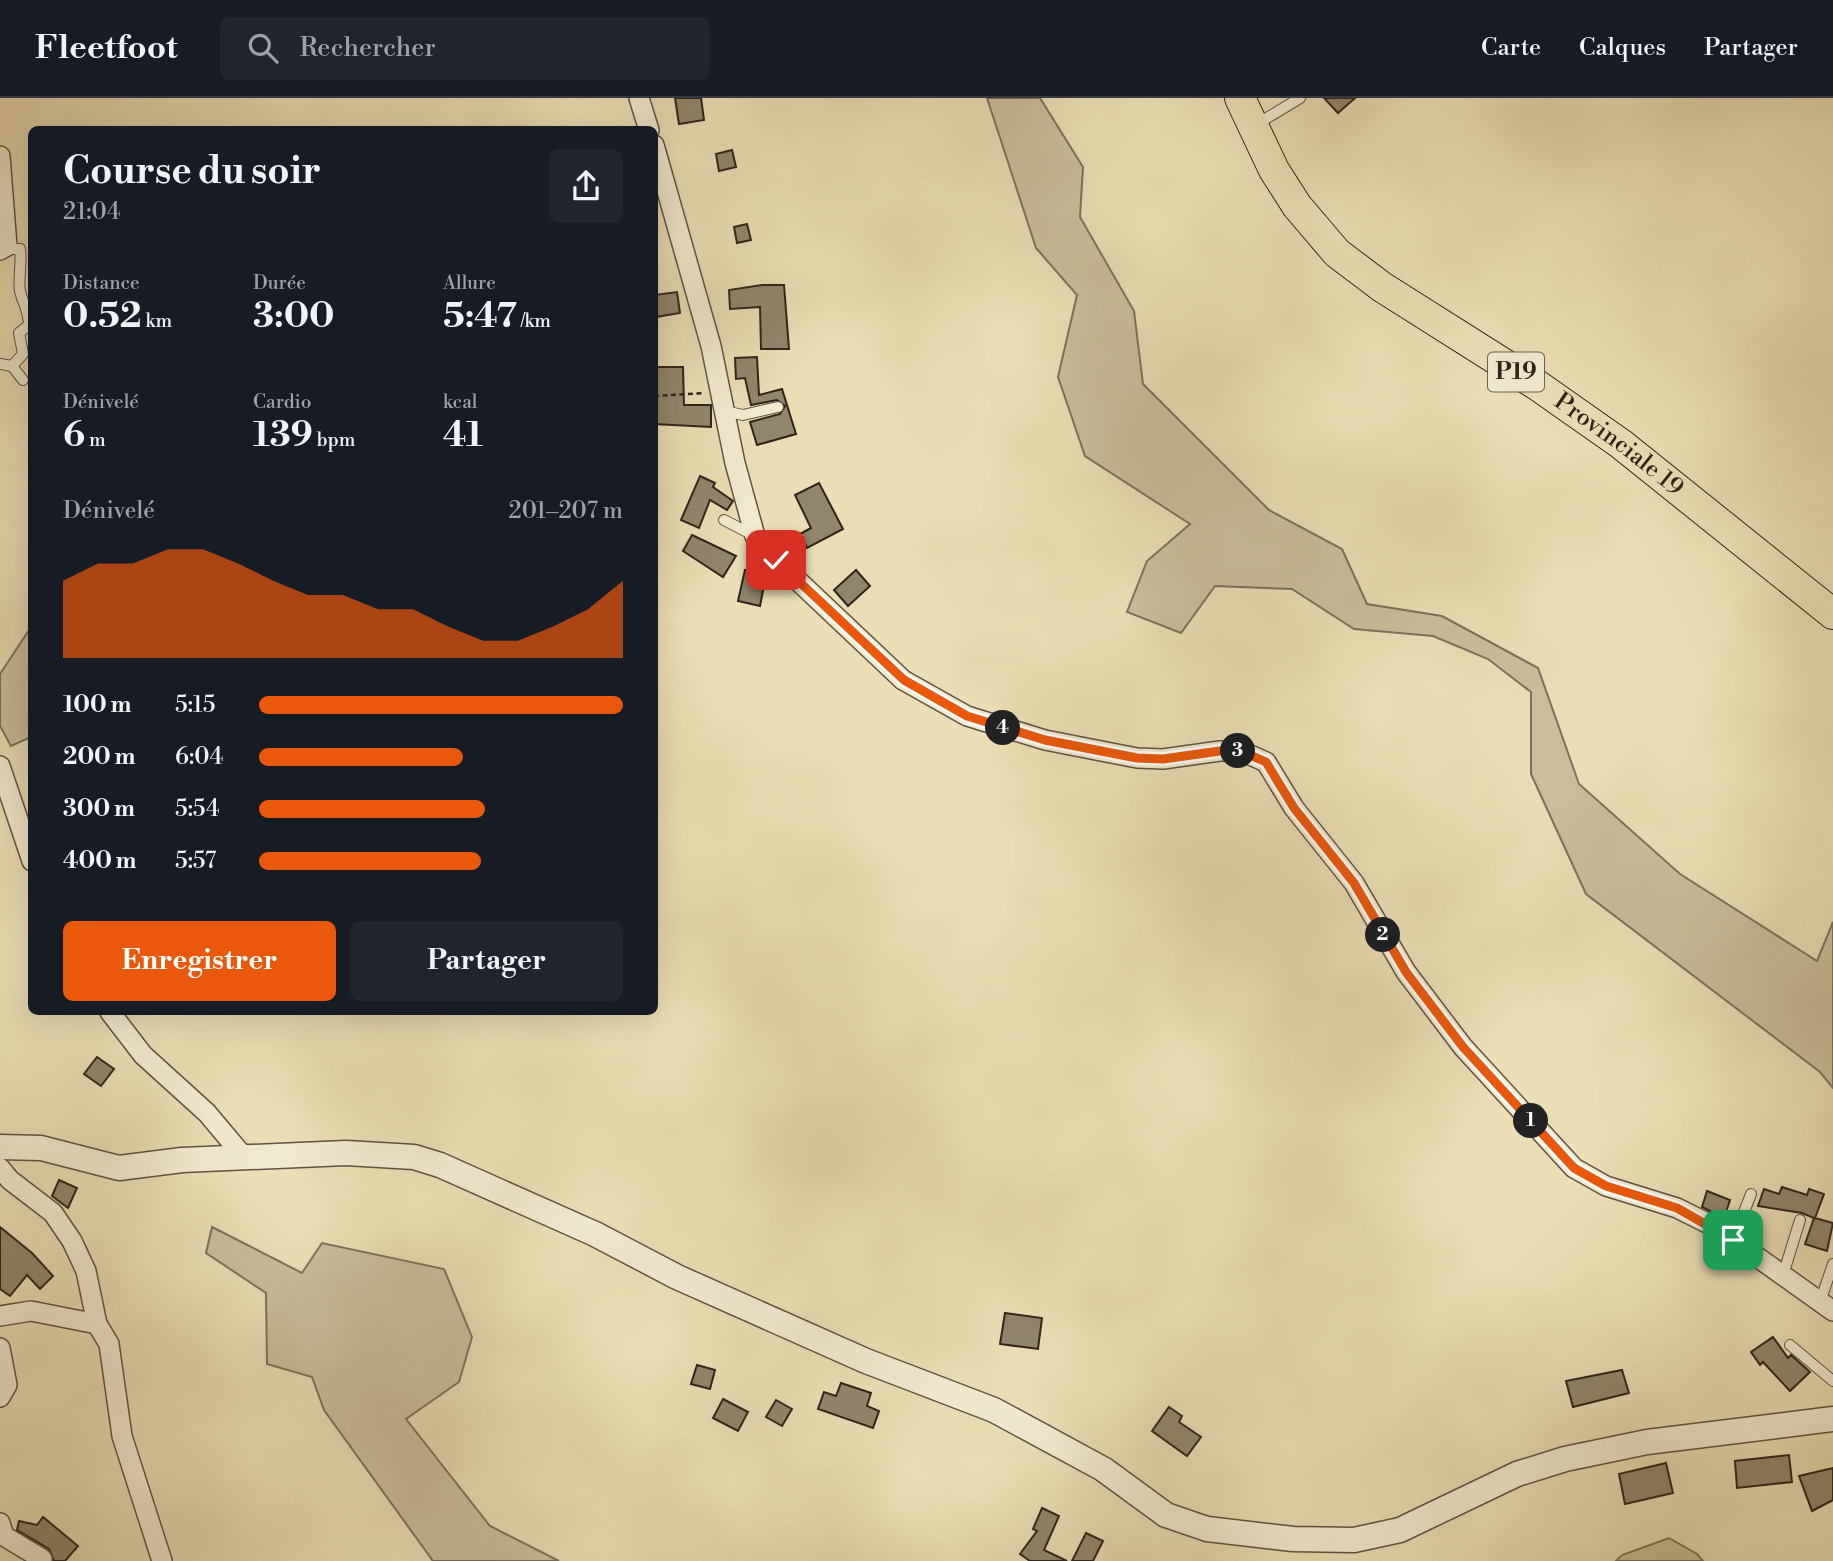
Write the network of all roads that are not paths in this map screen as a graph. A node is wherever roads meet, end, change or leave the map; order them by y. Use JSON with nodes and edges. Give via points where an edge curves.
{"nodes":[{"id":1,"x":639,"y":98,"type":"edge"},
{"id":2,"x":1240,"y":98,"type":"edge"},
{"id":3,"x":1300,"y":98,"type":"edge"},
{"id":4,"x":648,"y":126,"type":"edge"},
{"id":5,"x":1253,"y":126,"type":"junction"},
{"id":6,"x":0,"y":156,"type":"edge"},
{"id":7,"x":658,"y":159,"type":"edge"},
{"id":8,"x":2,"y":250,"type":"edge"},
{"id":9,"x":28,"y":310,"type":"edge"},
{"id":10,"x":28,"y":326,"type":"edge"},
{"id":11,"x":0,"y":365,"type":"edge"},
{"id":12,"x":12,"y":366,"type":"junction"},
{"id":13,"x":23,"y":380,"type":"dead end"},
{"id":14,"x":722,"y":402,"type":"junction"},
{"id":15,"x":778,"y":407,"type":"dead end"},
{"id":16,"x":724,"y":520,"type":"dead end"},
{"id":17,"x":755,"y":536,"type":"junction"},
{"id":18,"x":1833,"y":614,"type":"edge"},
{"id":19,"x":0,"y":766,"type":"edge"},
{"id":20,"x":28,"y":849,"type":"edge"},
{"id":21,"x":112,"y":1015,"type":"edge"},
{"id":22,"x":0,"y":1147,"type":"edge"},
{"id":23,"x":244,"y":1157,"type":"junction"},
{"id":24,"x":0,"y":1168,"type":"edge"},
{"id":25,"x":1751,"y":1194,"type":"dead end"},
{"id":26,"x":1800,"y":1220,"type":"dead end"},
{"id":27,"x":1733,"y":1240,"type":"junction"},
{"id":28,"x":1833,"y":1264,"type":"edge"},
{"id":29,"x":1783,"y":1275,"type":"junction"},
{"id":30,"x":1826,"y":1306,"type":"edge"},
{"id":31,"x":0,"y":1316,"type":"edge"},
{"id":32,"x":97,"y":1324,"type":"junction"},
{"id":33,"x":1790,"y":1345,"type":"dead end"},
{"id":34,"x":0,"y":1348,"type":"edge"},
{"id":35,"x":1833,"y":1381,"type":"edge"},
{"id":36,"x":0,"y":1397,"type":"edge"},
{"id":37,"x":1833,"y":1419,"type":"edge"},
{"id":38,"x":0,"y":1524,"type":"edge"},
{"id":39,"x":42,"y":1559,"type":"dead end"},
{"id":40,"x":163,"y":1560,"type":"edge"}],
"edges":[{"from":1,"to":4,"type":"street"},
{"from":2,"to":5,"type":"main road","name":"Provinciale 19","number":"P19"},
{"from":3,"to":5,"type":"lane"},
{"from":5,"to":18,"type":"main road","name":"Provinciale 19","number":"P19","via":[[1297,206],[1337,253],[1621,444]]},
{"from":6,"to":8,"type":"street","via":[[5,207]]},
{"from":7,"to":14,"type":"street","via":[[711,346]]},
{"from":8,"to":9,"type":"lane","via":[[20,249],[23,271],[19,289]]},
{"from":10,"to":12,"type":"lane","via":[[19,333],[23,354]]},
{"from":11,"to":12,"type":"lane"},
{"from":12,"to":13,"type":"lane"},
{"from":14,"to":15,"type":"lane","via":[[743,415]]},
{"from":14,"to":17,"type":"street"},
{"from":16,"to":17,"type":"lane"},
{"from":17,"to":27,"type":"street","via":[[904,680],[967,716],[1045,740],[1137,758],[1241,751],[1266,762],[1294,808],[1354,883],[1406,972],[1463,1047],[1574,1168],[1606,1186],[1677,1208]]},
{"from":19,"to":20,"type":"street"},
{"from":21,"to":23,"type":"street","via":[[143,1055],[207,1113]]},
{"from":22,"to":23,"type":"street","via":[[48,1149],[119,1168]]},
{"from":23,"to":37,"type":"street","via":[[386,1154],[440,1165],[866,1361],[994,1410],[1103,1469],[1166,1515],[1207,1529],[1293,1539],[1353,1540],[1401,1530],[1517,1474],[1590,1453]]},
{"from":24,"to":32,"type":"street","via":[[53,1213],[72,1241],[86,1270]]},
{"from":25,"to":27,"type":"lane"},
{"from":26,"to":29,"type":"lane"},
{"from":27,"to":29,"type":"street"},
{"from":28,"to":30,"type":"lane"},
{"from":29,"to":30,"type":"street"},
{"from":31,"to":32,"type":"street","via":[[31,1311]]},
{"from":32,"to":40,"type":"street","via":[[109,1344],[117,1418]]},
{"from":33,"to":35,"type":"lane"},
{"from":34,"to":36,"type":"street","via":[[7,1385]]},
{"from":38,"to":39,"type":"street","via":[[4,1536]]}]}
